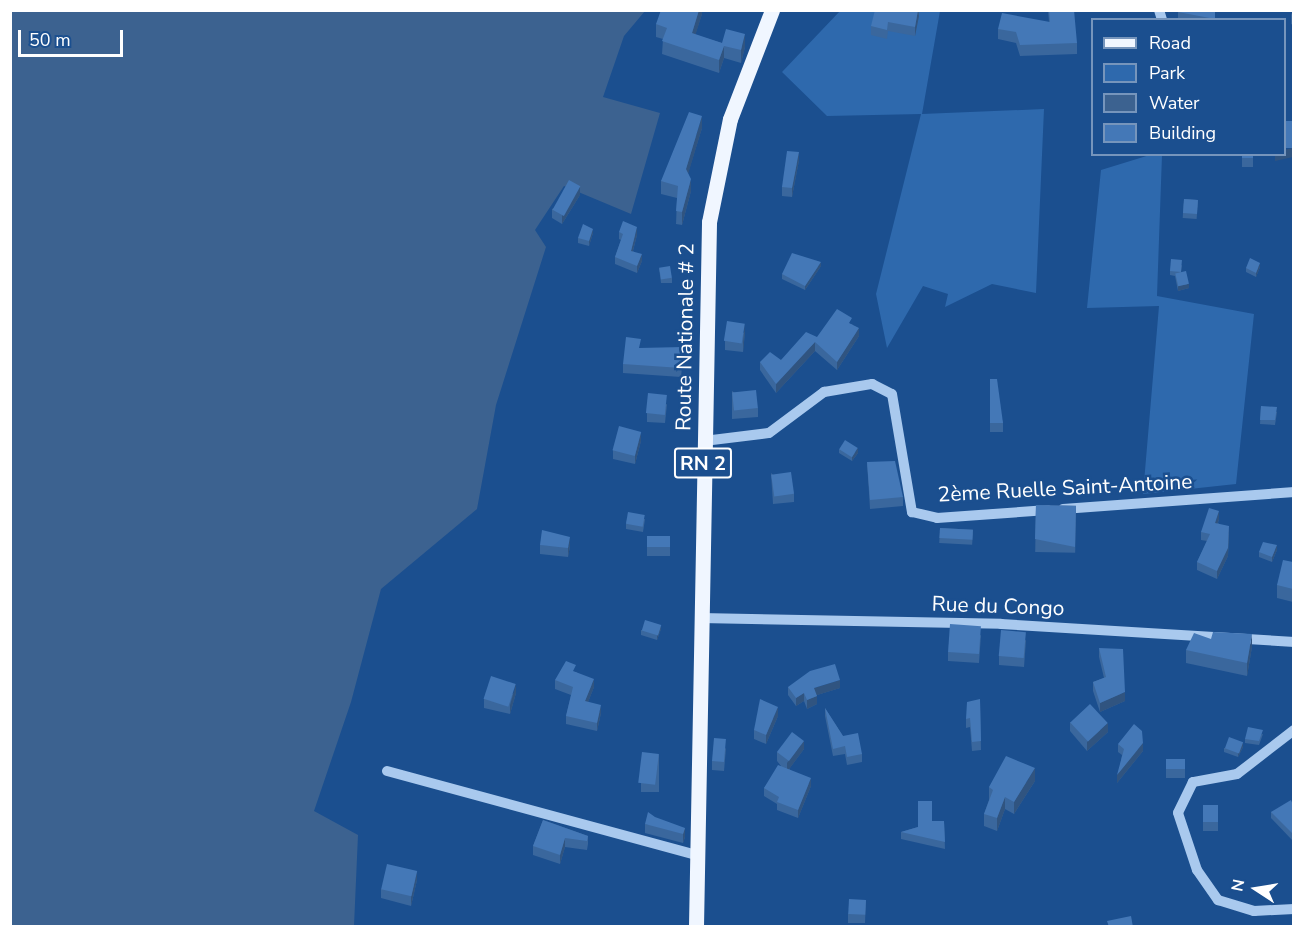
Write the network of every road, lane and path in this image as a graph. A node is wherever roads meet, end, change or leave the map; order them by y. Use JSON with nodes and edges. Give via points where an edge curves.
{"nodes":[{"id":1,"x":772,"y":10,"type":"edge"},
{"id":2,"x":704,"y":441,"type":"junction"},
{"id":3,"x":1293,"y":492,"type":"edge"},
{"id":4,"x":700,"y":618,"type":"junction"},
{"id":5,"x":1293,"y":642,"type":"edge"},
{"id":6,"x":1293,"y":730,"type":"edge"},
{"id":7,"x":387,"y":771,"type":"dead end"},
{"id":8,"x":697,"y":855,"type":"junction"},
{"id":9,"x":1293,"y":909,"type":"edge"},
{"id":10,"x":696,"y":927,"type":"edge"}],
"edges":[{"from":1,"to":2,"type":"main road","name":"Route Nationale # 2","number":"RN 2","via":[[716,170],[708,233]]},
{"from":2,"to":3,"type":"street","name":"2ème Ruelle Saint-Antoine","via":[[769,433],[824,392],[872,384],[892,394],[912,512],[937,518]]},
{"from":2,"to":4,"type":"main road","name":"Route Nationale # 2","number":"RN 2"},
{"from":4,"to":5,"type":"street","name":"Rue du Congo","via":[[1001,624]]},
{"from":4,"to":8,"type":"main road","name":"Route Nationale # 2","number":"RN 2"},
{"from":6,"to":9,"type":"street","via":[[1237,774],[1193,782],[1178,813],[1197,870],[1218,900],[1254,911]]},
{"from":7,"to":8,"type":"street"},
{"from":8,"to":10,"type":"main road","name":"Route Nationale # 2","number":"RN 2"}]}
